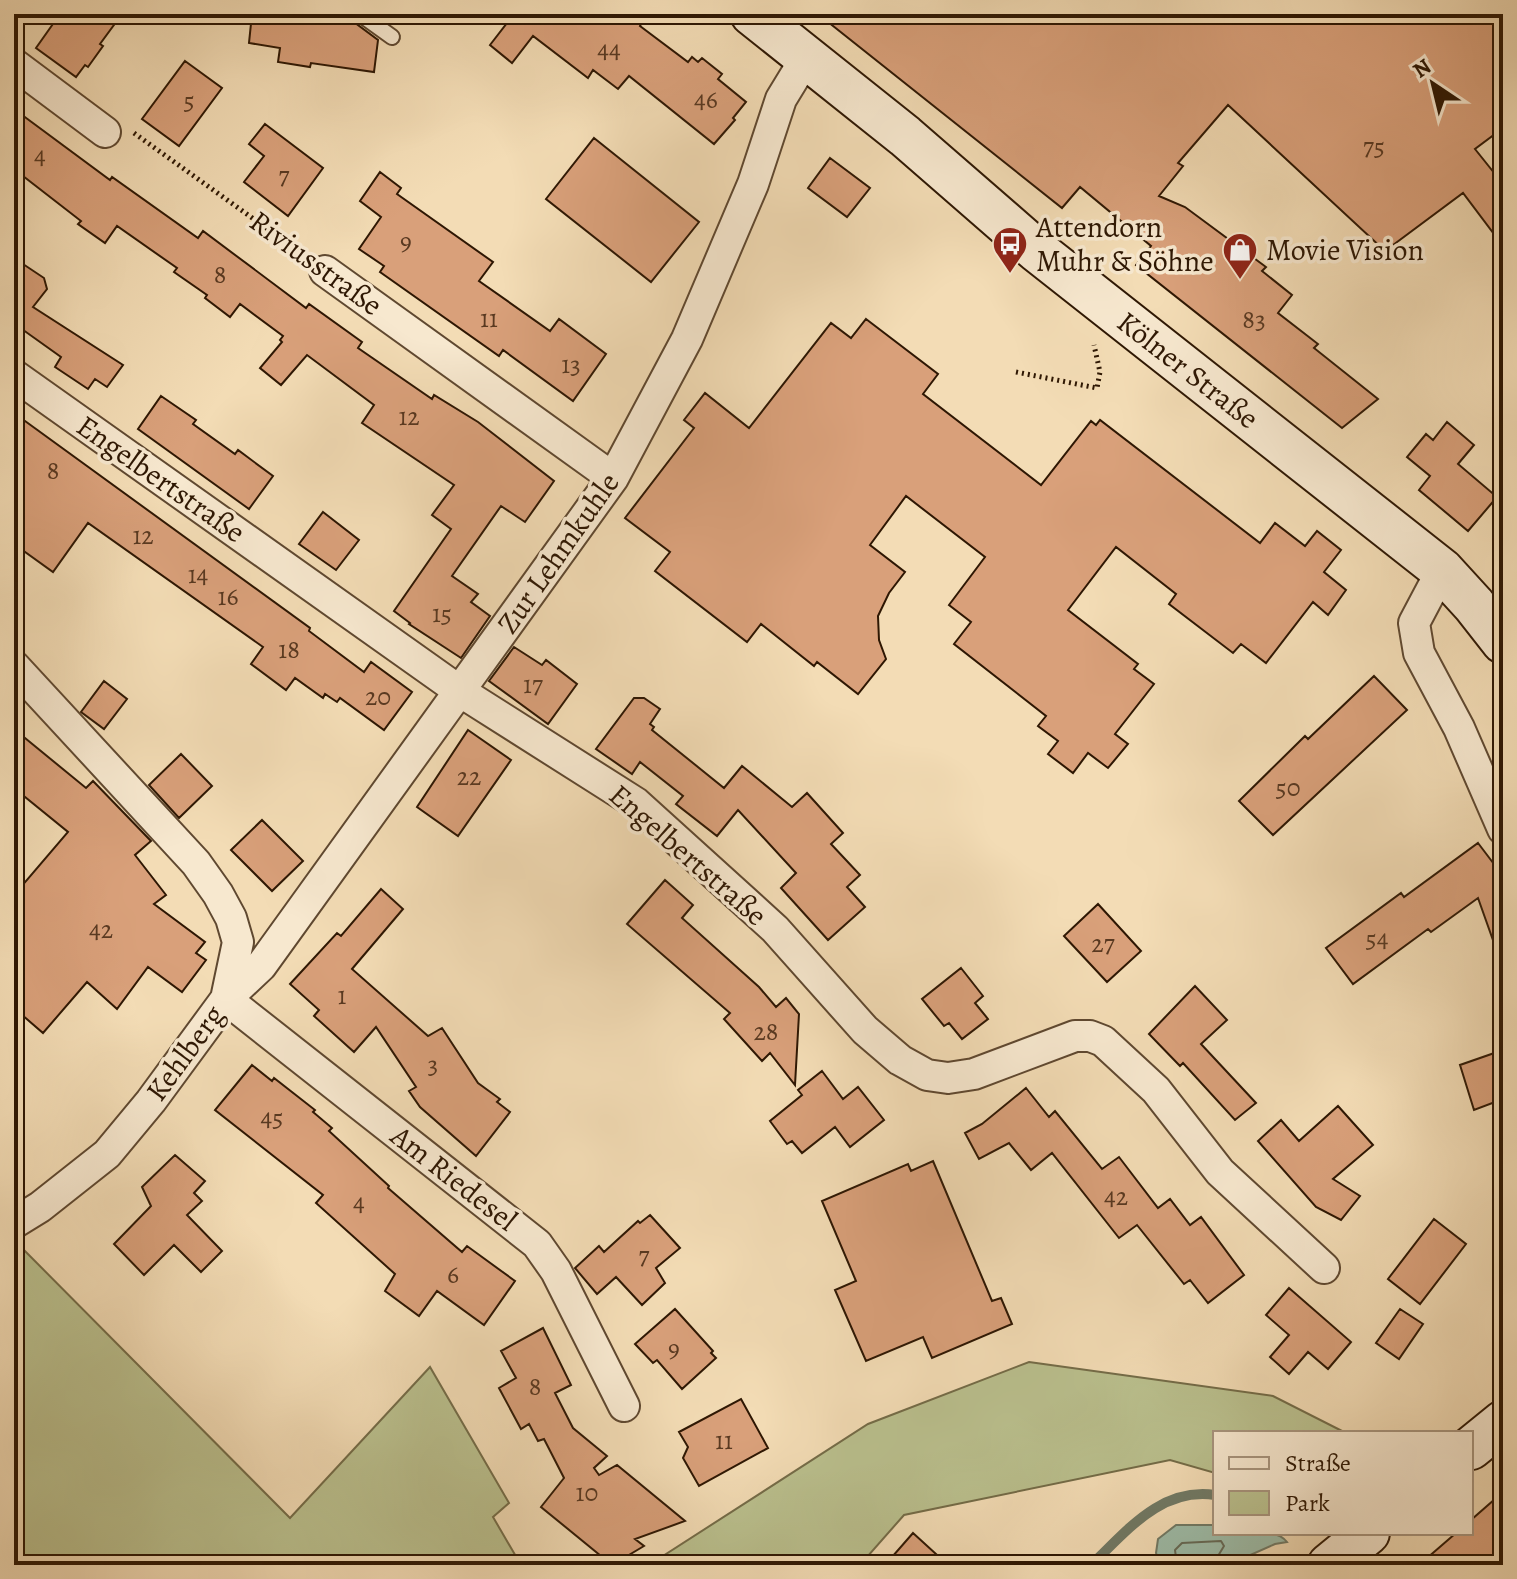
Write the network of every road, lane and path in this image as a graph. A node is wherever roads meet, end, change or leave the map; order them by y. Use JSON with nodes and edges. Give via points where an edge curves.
{"nodes":[{"id":1,"x":360,"y":14,"type":"edge"},
{"id":2,"x":764,"y":19,"type":"edge"},
{"id":3,"x":392,"y":37,"type":"dead end"},
{"id":4,"x":806,"y":58,"type":"junction"},
{"id":5,"x":14,"y":64,"type":"edge"},
{"id":6,"x":105,"y":132,"type":"joint"},
{"id":7,"x":325,"y":271,"type":"joint"},
{"id":8,"x":1016,"y":372,"type":"dead end"},
{"id":9,"x":14,"y":375,"type":"edge"},
{"id":10,"x":1097,"y":388,"type":"dead end"},
{"id":11,"x":613,"y":478,"type":"junction"},
{"id":12,"x":1442,"y":570,"type":"junction"},
{"id":13,"x":1503,"y":642,"type":"edge"},
{"id":14,"x":14,"y":666,"type":"edge"},
{"id":15,"x":461,"y":692,"type":"junction"},
{"id":16,"x":1503,"y":829,"type":"edge"},
{"id":17,"x":226,"y":999,"type":"junction"},
{"id":18,"x":14,"y":1223,"type":"edge"},
{"id":19,"x":1324,"y":1268,"type":"dead end"},
{"id":20,"x":624,"y":1406,"type":"dead end"},
{"id":21,"x":1503,"y":1422,"type":"edge"},
{"id":22,"x":1473,"y":1446,"type":"edge"},
{"id":23,"x":1366,"y":1535,"type":"edge"},
{"id":24,"x":1329,"y":1565,"type":"edge"}],
"edges":[{"from":1,"to":3,"type":"lane"},
{"from":2,"to":4,"type":"street","name":"Kölner Straße"},
{"from":4,"to":11,"type":"street","name":"Zur Lehmkuhle","via":[[781,99],[753,184],[687,339]]},
{"from":4,"to":12,"type":"street","name":"Kölner Straße","via":[[1036,250]]},
{"from":5,"to":6,"type":"street"},
{"from":6,"to":7,"type":"path","name":"Riviusstraße","via":[[132,131]]},
{"from":7,"to":11,"type":"street","name":"Riviusstraße"},
{"from":8,"to":10,"type":"path"},
{"from":9,"to":15,"type":"street","name":"Engelbertstraße"},
{"from":11,"to":15,"type":"street","name":"Zur Lehmkuhle"},
{"from":12,"to":13,"type":"street","name":"Kölner Straße"},
{"from":12,"to":16,"type":"street","via":[[1414,623],[1419,653]]},
{"from":14,"to":17,"type":"street","name":"Kehlberg","via":[[196,863],[218,894],[238,942]]},
{"from":15,"to":17,"type":"street","name":"Zur Lehmkuhle","via":[[261,966]]},
{"from":15,"to":19,"type":"street","name":"Engelbertstraße","via":[[636,803],[775,929],[865,1030],[927,1075],[974,1074],[1075,1036],[1103,1041],[1156,1090],[1220,1172]]},
{"from":17,"to":18,"type":"street","name":"Kehlberg","via":[[107,1154]]},
{"from":17,"to":20,"type":"street","name":"Am Riedesel","via":[[537,1244]]},
{"from":21,"to":22,"type":"street"},
{"from":23,"to":24,"type":"street"}]}
